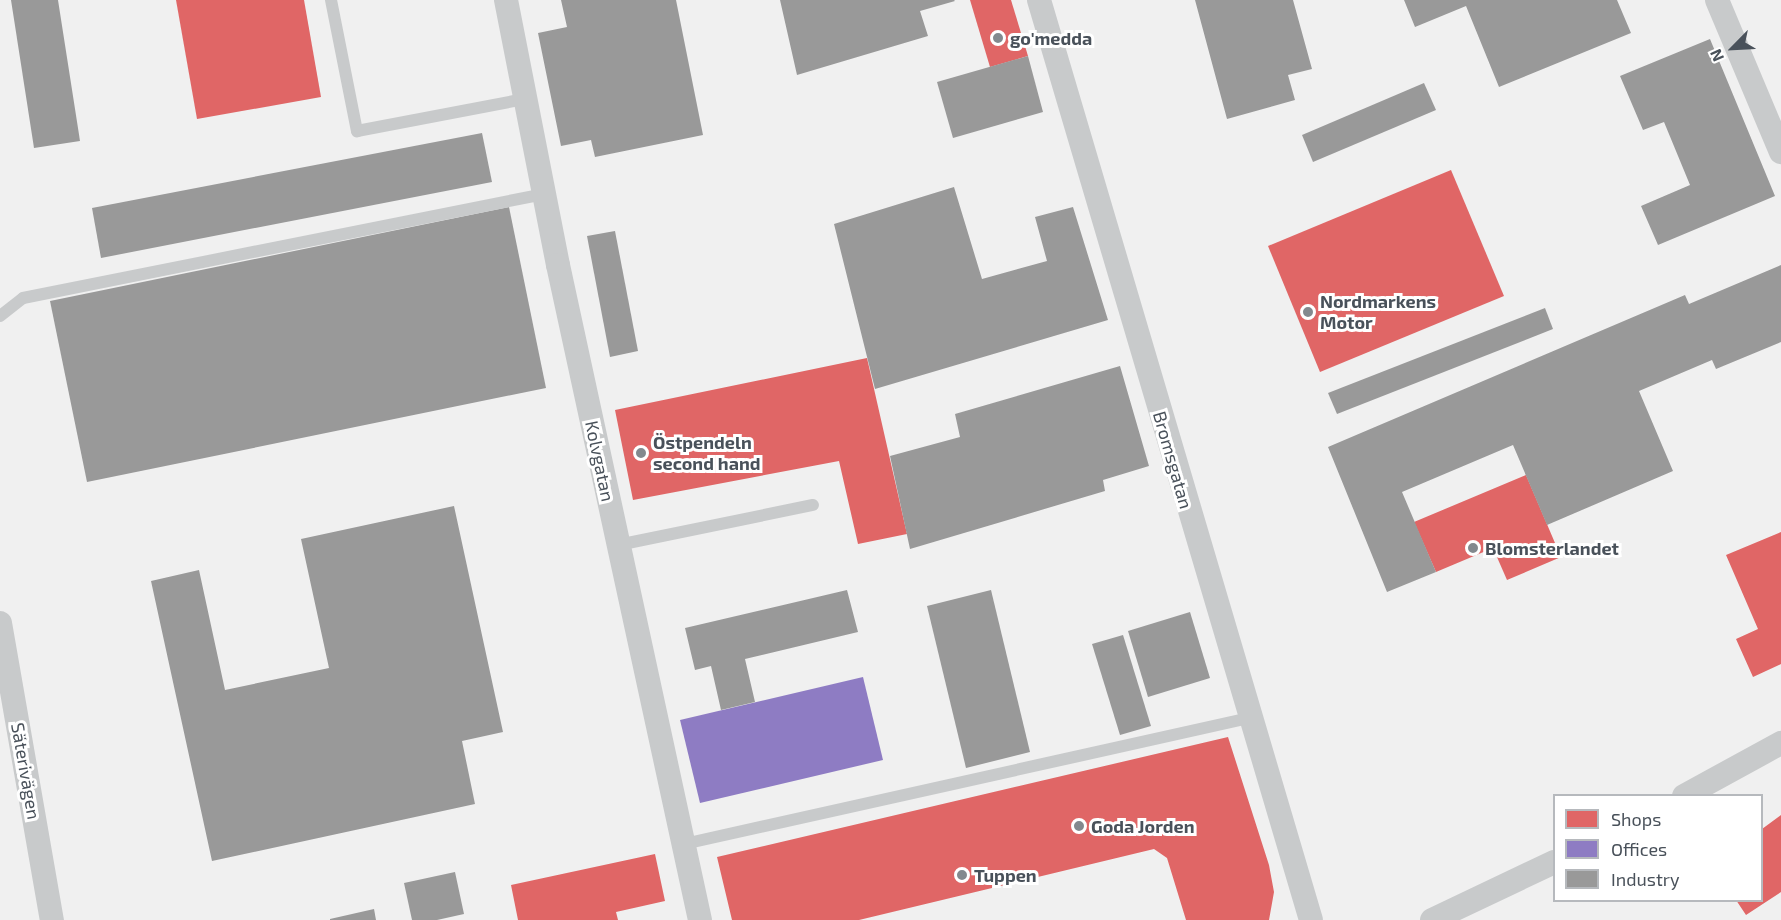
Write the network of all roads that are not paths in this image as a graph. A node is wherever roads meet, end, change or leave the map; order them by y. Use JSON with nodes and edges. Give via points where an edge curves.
{"nodes":[{"id":1,"x":331,"y":0,"type":"edge"},
{"id":2,"x":506,"y":0,"type":"edge"},
{"id":3,"x":1039,"y":0,"type":"edge"},
{"id":4,"x":1717,"y":0,"type":"edge"},
{"id":5,"x":525,"y":99,"type":"junction"},
{"id":6,"x":1781,"y":152,"type":"edge"},
{"id":7,"x":544,"y":194,"type":"junction"},
{"id":8,"x":0,"y":316,"type":"edge"},
{"id":9,"x":813,"y":505,"type":"dead end"},
{"id":10,"x":618,"y":545,"type":"junction"},
{"id":11,"x":0,"y":623,"type":"edge"},
{"id":12,"x":1249,"y":718,"type":"junction"},
{"id":13,"x":1781,"y":743,"type":"edge"},
{"id":14,"x":1686,"y":794,"type":"edge"},
{"id":15,"x":684,"y":844,"type":"junction"},
{"id":16,"x":1553,"y":862,"type":"edge"},
{"id":17,"x":52,"y":920,"type":"edge"},
{"id":18,"x":700,"y":920,"type":"edge"},
{"id":19,"x":1311,"y":920,"type":"edge"},
{"id":20,"x":1432,"y":920,"type":"edge"}],
"edges":[{"from":1,"to":5,"type":"lane","via":[[357,131]]},
{"from":2,"to":5,"type":"street","name":"Kolvgatan"},
{"from":3,"to":12,"type":"street","name":"Bromsgatan"},
{"from":4,"to":6,"type":"street"},
{"from":5,"to":7,"type":"street","name":"Kolvgatan"},
{"from":7,"to":8,"type":"lane","via":[[23,298]]},
{"from":7,"to":10,"type":"street","name":"Kolvgatan"},
{"from":9,"to":10,"type":"lane"},
{"from":10,"to":15,"type":"street","name":"Kolvgatan"},
{"from":11,"to":17,"type":"street","name":"Säterivägen"},
{"from":12,"to":15,"type":"lane"},
{"from":12,"to":19,"type":"street","name":"Bromsgatan"},
{"from":13,"to":14,"type":"street"},
{"from":15,"to":18,"type":"street","name":"Kolvgatan"},
{"from":16,"to":20,"type":"street"}]}
